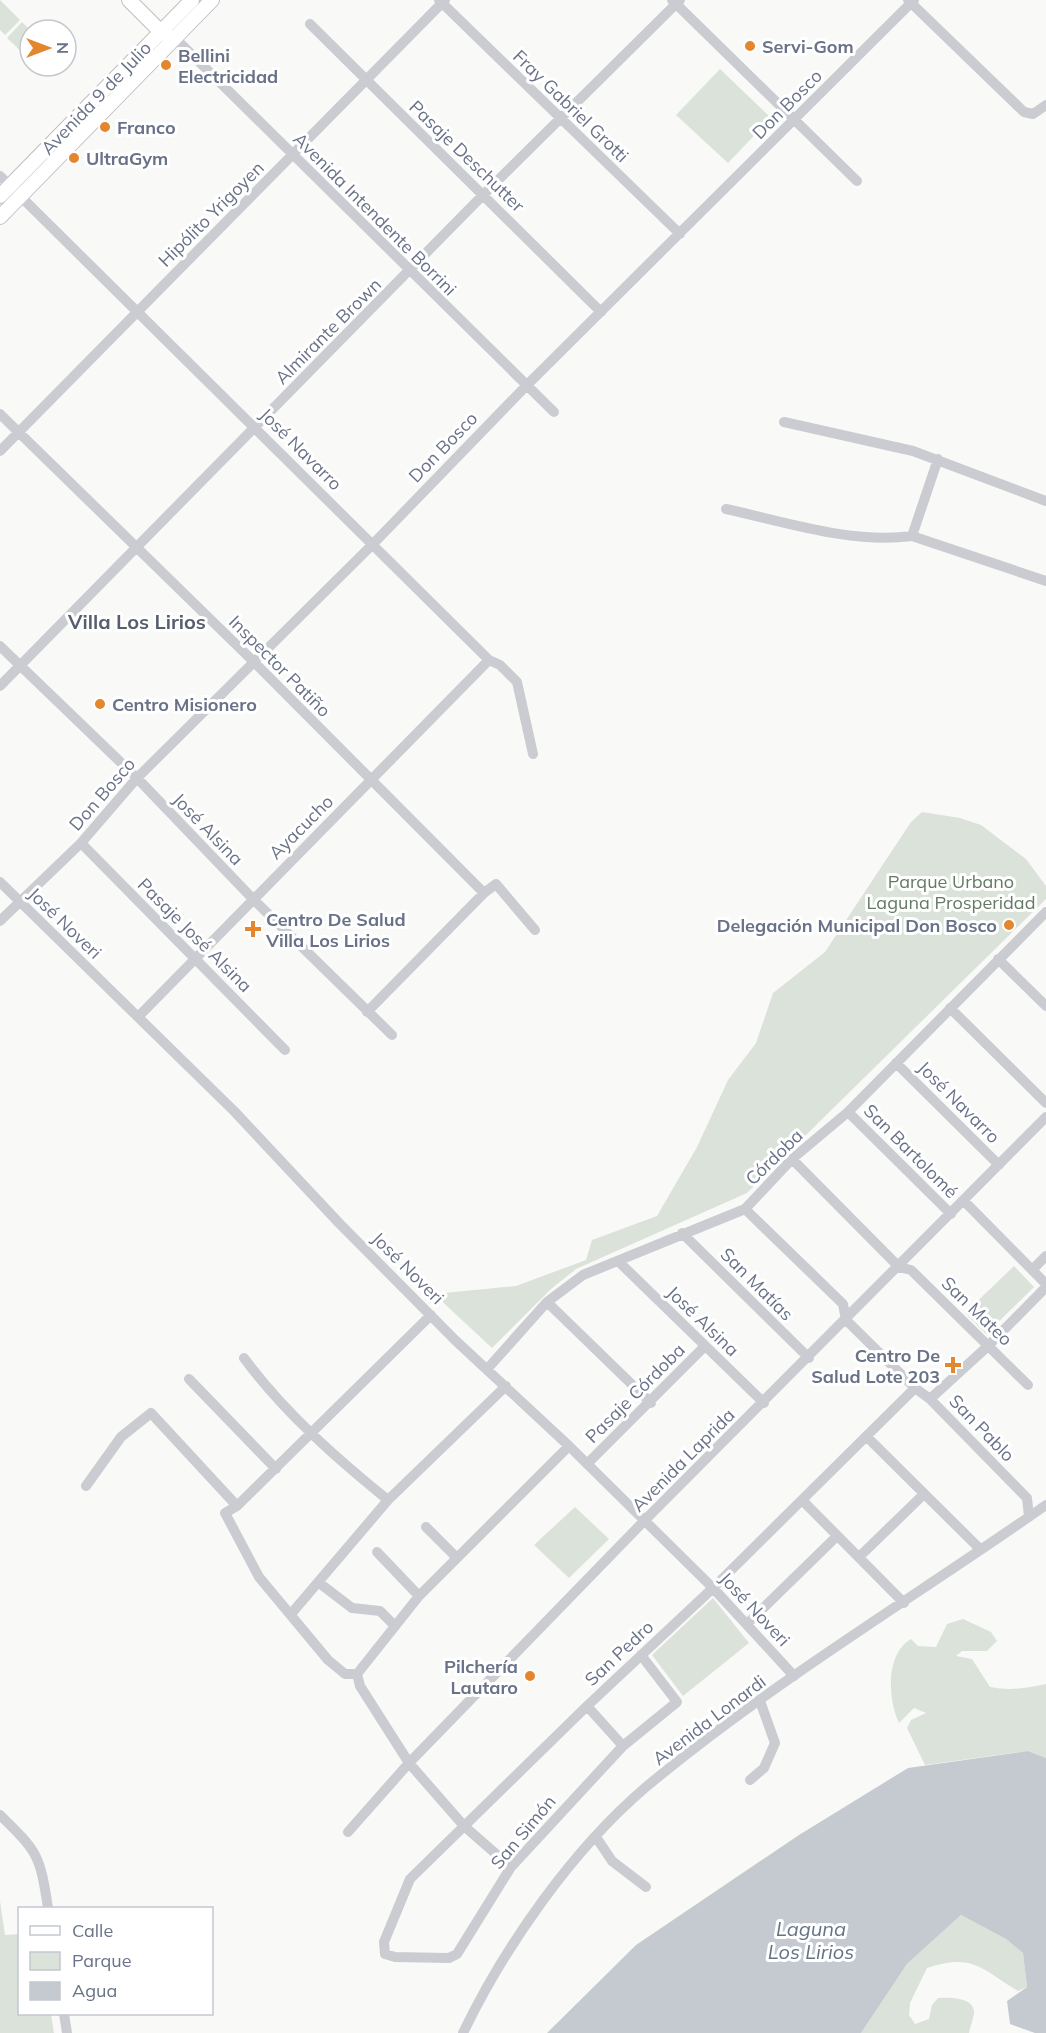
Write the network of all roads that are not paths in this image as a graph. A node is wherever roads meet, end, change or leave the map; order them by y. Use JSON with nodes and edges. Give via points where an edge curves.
{"nodes":[{"id":1,"x":129,"y":0,"type":"edge"},
{"id":2,"x":142,"y":0,"type":"edge"},
{"id":3,"x":192,"y":0,"type":"edge"},
{"id":4,"x":212,"y":0,"type":"edge"},
{"id":5,"x":442,"y":1,"type":"edge"},
{"id":6,"x":676,"y":1,"type":"edge"},
{"id":7,"x":911,"y":1,"type":"edge"},
{"id":8,"x":310,"y":24,"type":"dead end"},
{"id":9,"x":164,"y":28,"type":"junction"},
{"id":10,"x":175,"y":38,"type":"junction"},
{"id":11,"x":365,"y":81,"type":"junction"},
{"id":12,"x":1046,"y":105,"type":"edge"},
{"id":13,"x":560,"y":119,"type":"junction"},
{"id":14,"x":793,"y":121,"type":"junction"},
{"id":15,"x":293,"y":156,"type":"junction"},
{"id":16,"x":858,"y":181,"type":"dead end"},
{"id":17,"x":3,"y":186,"type":"edge"},
{"id":18,"x":484,"y":194,"type":"junction"},
{"id":19,"x":21,"y":196,"type":"junction"},
{"id":20,"x":0,"y":217,"type":"edge"},
{"id":21,"x":680,"y":234,"type":"junction"},
{"id":22,"x":410,"y":272,"type":"junction"},
{"id":23,"x":137,"y":309,"type":"junction"},
{"id":24,"x":601,"y":312,"type":"junction"},
{"id":25,"x":526,"y":386,"type":"junction"},
{"id":26,"x":554,"y":412,"type":"dead end"},
{"id":27,"x":0,"y":414,"type":"edge"},
{"id":28,"x":784,"y":422,"type":"dead end"},
{"id":29,"x":256,"y":428,"type":"junction"},
{"id":30,"x":18,"y":433,"type":"junction"},
{"id":31,"x":0,"y":451,"type":"edge"},
{"id":32,"x":938,"y":459,"type":"junction"},
{"id":33,"x":1046,"y":501,"type":"edge"},
{"id":34,"x":726,"y":509,"type":"dead end"},
{"id":35,"x":912,"y":536,"type":"junction"},
{"id":36,"x":373,"y":544,"type":"junction"},
{"id":37,"x":136,"y":549,"type":"junction"},
{"id":38,"x":1046,"y":581,"type":"edge"},
{"id":39,"x":0,"y":646,"type":"edge"},
{"id":40,"x":489,"y":660,"type":"junction"},
{"id":41,"x":253,"y":661,"type":"junction"},
{"id":42,"x":20,"y":666,"type":"junction"},
{"id":43,"x":0,"y":686,"type":"edge"},
{"id":44,"x":533,"y":754,"type":"dead end"},
{"id":45,"x":137,"y":778,"type":"junction"},
{"id":46,"x":371,"y":780,"type":"junction"},
{"id":47,"x":81,"y":843,"type":"junction"},
{"id":48,"x":0,"y":882,"type":"edge"},
{"id":49,"x":484,"y":893,"type":"junction"},
{"id":50,"x":253,"y":899,"type":"junction"},
{"id":51,"x":20,"y":903,"type":"junction"},
{"id":52,"x":1046,"y":912,"type":"edge"},
{"id":53,"x":0,"y":921,"type":"edge"},
{"id":54,"x":535,"y":930,"type":"dead end"},
{"id":55,"x":195,"y":957,"type":"junction"},
{"id":56,"x":999,"y":959,"type":"junction"},
{"id":57,"x":1046,"y":1006,"type":"edge"},
{"id":58,"x":950,"y":1008,"type":"junction"},
{"id":59,"x":368,"y":1012,"type":"junction"},
{"id":60,"x":138,"y":1017,"type":"junction"},
{"id":61,"x":392,"y":1035,"type":"dead end"},
{"id":62,"x":285,"y":1050,"type":"dead end"},
{"id":63,"x":896,"y":1063,"type":"junction"},
{"id":64,"x":1046,"y":1103,"type":"edge"},
{"id":65,"x":848,"y":1112,"type":"junction"},
{"id":66,"x":1046,"y":1117,"type":"edge"},
{"id":67,"x":792,"y":1159,"type":"junction"},
{"id":68,"x":999,"y":1165,"type":"junction"},
{"id":69,"x":964,"y":1201,"type":"junction"},
{"id":70,"x":745,"y":1209,"type":"junction"},
{"id":71,"x":951,"y":1214,"type":"junction"},
{"id":72,"x":682,"y":1233,"type":"junction"},
{"id":73,"x":1046,"y":1256,"type":"edge"},
{"id":74,"x":619,"y":1262,"type":"junction"},
{"id":75,"x":898,"y":1267,"type":"junction"},
{"id":76,"x":1032,"y":1270,"type":"junction"},
{"id":77,"x":1046,"y":1285,"type":"edge"},
{"id":78,"x":547,"y":1302,"type":"junction"},
{"id":79,"x":431,"y":1315,"type":"junction"},
{"id":80,"x":846,"y":1320,"type":"junction"},
{"id":81,"x":705,"y":1346,"type":"junction"},
{"id":82,"x":988,"y":1346,"type":"junction"},
{"id":83,"x":244,"y":1358,"type":"dead end"},
{"id":84,"x":809,"y":1358,"type":"junction"},
{"id":85,"x":488,"y":1368,"type":"junction"},
{"id":86,"x":189,"y":1379,"type":"dead end"},
{"id":87,"x":1028,"y":1385,"type":"dead end"},
{"id":88,"x":506,"y":1386,"type":"junction"},
{"id":89,"x":915,"y":1388,"type":"junction"},
{"id":90,"x":930,"y":1398,"type":"junction"},
{"id":91,"x":651,"y":1403,"type":"junction"},
{"id":92,"x":764,"y":1403,"type":"junction"},
{"id":93,"x":314,"y":1433,"type":"junction"},
{"id":94,"x":867,"y":1437,"type":"junction"},
{"id":95,"x":569,"y":1446,"type":"junction"},
{"id":96,"x":587,"y":1464,"type":"junction"},
{"id":97,"x":276,"y":1469,"type":"junction"},
{"id":98,"x":86,"y":1486,"type":"dead end"},
{"id":99,"x":924,"y":1494,"type":"junction"},
{"id":100,"x":388,"y":1500,"type":"junction"},
{"id":101,"x":802,"y":1500,"type":"junction"},
{"id":102,"x":1046,"y":1505,"type":"edge"},
{"id":103,"x":237,"y":1506,"type":"junction"},
{"id":104,"x":1029,"y":1517,"type":"junction"},
{"id":105,"x":644,"y":1521,"type":"junction"},
{"id":106,"x":426,"y":1527,"type":"dead end"},
{"id":107,"x":837,"y":1536,"type":"junction"},
{"id":108,"x":980,"y":1550,"type":"junction"},
{"id":109,"x":377,"y":1552,"type":"dead end"},
{"id":110,"x":859,"y":1557,"type":"junction"},
{"id":111,"x":457,"y":1558,"type":"junction"},
{"id":112,"x":318,"y":1582,"type":"junction"},
{"id":113,"x":713,"y":1588,"type":"junction"},
{"id":114,"x":419,"y":1596,"type":"junction"},
{"id":115,"x":904,"y":1603,"type":"junction"},
{"id":116,"x":291,"y":1614,"type":"junction"},
{"id":117,"x":747,"y":1624,"type":"junction"},
{"id":118,"x":395,"y":1626,"type":"junction"},
{"id":119,"x":641,"y":1655,"type":"junction"},
{"id":120,"x":357,"y":1674,"type":"junction"},
{"id":121,"x":794,"y":1676,"type":"junction"},
{"id":122,"x":760,"y":1701,"type":"junction"},
{"id":123,"x":587,"y":1706,"type":"junction"},
{"id":124,"x":623,"y":1746,"type":"junction"},
{"id":125,"x":410,"y":1763,"type":"junction"},
{"id":126,"x":750,"y":1780,"type":"dead end"},
{"id":127,"x":0,"y":1815,"type":"edge"},
{"id":128,"x":464,"y":1826,"type":"junction"},
{"id":129,"x":348,"y":1832,"type":"dead end"},
{"id":130,"x":596,"y":1837,"type":"junction"},
{"id":131,"x":511,"y":1867,"type":"junction"},
{"id":132,"x":646,"y":1887,"type":"dead end"},
{"id":133,"x":48,"y":1907,"type":"edge"},
{"id":134,"x":395,"y":1957,"type":"joint"},
{"id":135,"x":64,"y":2015,"type":"edge"},
{"id":136,"x":67,"y":2033,"type":"edge"},
{"id":137,"x":463,"y":2033,"type":"edge"}],
"edges":[{"from":1,"to":9,"type":"main road"},
{"from":2,"to":9,"type":"main road"},
{"from":3,"to":9,"type":"main road","name":"Avenida 9 de Julio"},
{"from":4,"to":10,"type":"main road","name":"Avenida 9 de Julio"},
{"from":5,"to":11,"type":"street","name":"Hipólito Yrigoyen"},
{"from":5,"to":13,"type":"street","name":"Fray Gabriel Grotti"},
{"from":6,"to":13,"type":"street","name":"Almirante Brown"},
{"from":6,"to":14,"type":"street"},
{"from":7,"to":12,"type":"street","via":[[1024,112],[1033,114]]},
{"from":7,"to":14,"type":"street","name":"Don Bosco"},
{"from":8,"to":11,"type":"street","name":"Pasaje Deschutter"},
{"from":9,"to":10,"type":"main road"},
{"from":9,"to":17,"type":"main road","name":"Avenida 9 de Julio"},
{"from":10,"to":15,"type":"street","name":"Avenida Intendente Borrini"},
{"from":10,"to":19,"type":"main road","name":"Avenida 9 de Julio"},
{"from":11,"to":15,"type":"street","name":"Hipólito Yrigoyen"},
{"from":11,"to":18,"type":"street","name":"Pasaje Deschutter"},
{"from":13,"to":18,"type":"street","name":"Almirante Brown"},
{"from":13,"to":21,"type":"street","name":"Fray Gabriel Grotti"},
{"from":14,"to":16,"type":"street"},
{"from":14,"to":21,"type":"street","name":"Don Bosco"},
{"from":15,"to":22,"type":"street","name":"Avenida Intendente Borrini"},
{"from":15,"to":23,"type":"street","name":"Hipólito Yrigoyen"},
{"from":17,"to":19,"type":"street","name":"José Navarro"},
{"from":18,"to":22,"type":"street","name":"Almirante Brown"},
{"from":18,"to":24,"type":"street","name":"Pasaje Deschutter"},
{"from":19,"to":20,"type":"main road","name":"Avenida 9 de Julio"},
{"from":19,"to":23,"type":"street","name":"José Navarro"},
{"from":21,"to":24,"type":"street","name":"Don Bosco"},
{"from":22,"to":25,"type":"street","name":"Avenida Intendente Borrini"},
{"from":22,"to":29,"type":"street","name":"Almirante Brown"},
{"from":23,"to":29,"type":"street","name":"José Navarro"},
{"from":23,"to":30,"type":"street","name":"Hipólito Yrigoyen"},
{"from":24,"to":25,"type":"street","name":"Don Bosco"},
{"from":25,"to":26,"type":"street","name":"Avenida Intendente Borrini"},
{"from":25,"to":36,"type":"street","name":"Don Bosco"},
{"from":27,"to":30,"type":"street","name":"Inspector Patiño"},
{"from":28,"to":32,"type":"street"},
{"from":29,"to":36,"type":"street","name":"José Navarro"},
{"from":29,"to":37,"type":"street","name":"Almirante Brown"},
{"from":30,"to":31,"type":"street","name":"Hipólito Yrigoyen"},
{"from":30,"to":37,"type":"street","name":"Inspector Patiño"},
{"from":32,"to":33,"type":"street"},
{"from":32,"to":35,"type":"street"},
{"from":34,"to":35,"type":"street","via":[[846,535],[889,539]]},
{"from":35,"to":38,"type":"street"},
{"from":36,"to":40,"type":"street","name":"José Navarro"},
{"from":36,"to":41,"type":"street","name":"Don Bosco"},
{"from":37,"to":41,"type":"street","name":"Inspector Patiño"},
{"from":37,"to":42,"type":"street","name":"Almirante Brown"},
{"from":39,"to":42,"type":"street","name":"José Alsina"},
{"from":40,"to":44,"type":"street","name":"José Navarro","via":[[517,682]]},
{"from":40,"to":46,"type":"street","name":"Ayacucho"},
{"from":41,"to":45,"type":"street","name":"Don Bosco"},
{"from":41,"to":46,"type":"street","name":"Inspector Patiño"},
{"from":42,"to":43,"type":"street","name":"Almirante Brown"},
{"from":42,"to":45,"type":"street","name":"José Alsina"},
{"from":45,"to":47,"type":"street","name":"Don Bosco"},
{"from":45,"to":50,"type":"street","name":"José Alsina"},
{"from":46,"to":49,"type":"street","name":"Inspector Patiño"},
{"from":46,"to":50,"type":"street","name":"Ayacucho"},
{"from":47,"to":51,"type":"street","name":"Don Bosco"},
{"from":47,"to":55,"type":"street","name":"Pasaje José Alsina"},
{"from":48,"to":51,"type":"street","name":"José Noveri"},
{"from":49,"to":54,"type":"street","via":[[496,884]]},
{"from":49,"to":59,"type":"street"},
{"from":50,"to":55,"type":"street","name":"Ayacucho"},
{"from":50,"to":59,"type":"street","name":"José Alsina"},
{"from":51,"to":53,"type":"street","name":"Don Bosco"},
{"from":51,"to":60,"type":"street","name":"José Noveri"},
{"from":52,"to":56,"type":"street","name":"Córdoba"},
{"from":55,"to":60,"type":"street","name":"Ayacucho"},
{"from":55,"to":62,"type":"street","name":"Pasaje José Alsina"},
{"from":56,"to":57,"type":"street"},
{"from":56,"to":58,"type":"street","name":"Córdoba"},
{"from":58,"to":63,"type":"street","name":"Córdoba"},
{"from":58,"to":64,"type":"street"},
{"from":59,"to":61,"type":"street","name":"José Alsina"},
{"from":60,"to":79,"type":"street","name":"José Noveri"},
{"from":63,"to":65,"type":"street","name":"Córdoba"},
{"from":63,"to":68,"type":"street","name":"José Navarro"},
{"from":65,"to":67,"type":"street","name":"Córdoba"},
{"from":65,"to":71,"type":"street","name":"San Bartolomé"},
{"from":66,"to":68,"type":"street","name":"Avenida Laprida"},
{"from":67,"to":70,"type":"street","name":"Córdoba"},
{"from":67,"to":75,"type":"street"},
{"from":68,"to":69,"type":"street","name":"Avenida Laprida"},
{"from":69,"to":71,"type":"street","name":"Avenida Laprida"},
{"from":69,"to":76,"type":"street","name":"San Bartolomé"},
{"from":70,"to":72,"type":"street","name":"Córdoba"},
{"from":70,"to":80,"type":"street","name":"San Pablo","via":[[843,1304]]},
{"from":71,"to":75,"type":"street","name":"Avenida Laprida"},
{"from":72,"to":74,"type":"street","name":"Córdoba"},
{"from":72,"to":84,"type":"street","name":"San Matías"},
{"from":73,"to":76,"type":"street"},
{"from":74,"to":78,"type":"street","name":"Córdoba","via":[[582,1275]]},
{"from":74,"to":81,"type":"street","name":"José Alsina"},
{"from":75,"to":80,"type":"street","name":"Avenida Laprida"},
{"from":75,"to":82,"type":"street","name":"San Mateo","via":[[911,1270]]},
{"from":76,"to":77,"type":"street","name":"San Bartolomé"},
{"from":77,"to":82,"type":"street"},
{"from":78,"to":85,"type":"street","name":"Córdoba"},
{"from":78,"to":91,"type":"street"},
{"from":79,"to":85,"type":"street","name":"José Noveri"},
{"from":79,"to":93,"type":"street"},
{"from":80,"to":84,"type":"street","name":"Avenida Laprida"},
{"from":80,"to":89,"type":"street","name":"San Pablo"},
{"from":81,"to":91,"type":"street","name":"Pasaje Córdoba"},
{"from":81,"to":92,"type":"street","name":"José Alsina"},
{"from":82,"to":87,"type":"street","name":"San Mateo"},
{"from":82,"to":90,"type":"street"},
{"from":83,"to":93,"type":"street"},
{"from":84,"to":92,"type":"street","name":"Avenida Laprida"},
{"from":85,"to":88,"type":"street","name":"José Noveri"},
{"from":86,"to":97,"type":"street"},
{"from":88,"to":95,"type":"street","name":"José Noveri"},
{"from":88,"to":100,"type":"street"},
{"from":89,"to":90,"type":"street","name":"San Pablo"},
{"from":89,"to":94,"type":"street","name":"San Pedro"},
{"from":90,"to":104,"type":"street","name":"San Pablo","via":[[1027,1498]]},
{"from":91,"to":96,"type":"street","name":"Pasaje Córdoba"},
{"from":92,"to":105,"type":"street","name":"Avenida Laprida"},
{"from":93,"to":97,"type":"street"},
{"from":93,"to":100,"type":"street","via":[[333,1455]]},
{"from":94,"to":99,"type":"street"},
{"from":94,"to":101,"type":"street","name":"San Pedro"},
{"from":95,"to":96,"type":"street","name":"José Noveri"},
{"from":95,"to":111,"type":"street"},
{"from":96,"to":105,"type":"street","name":"José Noveri"},
{"from":97,"to":103,"type":"street"},
{"from":98,"to":103,"type":"street","via":[[121,1437],[151,1413]]},
{"from":99,"to":108,"type":"street"},
{"from":99,"to":110,"type":"street"},
{"from":100,"to":112,"type":"street"},
{"from":101,"to":107,"type":"street"},
{"from":101,"to":113,"type":"street","name":"San Pedro"},
{"from":102,"to":104,"type":"street","name":"Avenida Lonardi"},
{"from":103,"to":116,"type":"street","via":[[225,1514],[259,1577]]},
{"from":104,"to":108,"type":"street","name":"Avenida Lonardi"},
{"from":105,"to":113,"type":"street","name":"José Noveri"},
{"from":105,"to":125,"type":"street","name":"Avenida Laprida"},
{"from":106,"to":111,"type":"street"},
{"from":107,"to":110,"type":"street"},
{"from":107,"to":117,"type":"street"},
{"from":108,"to":115,"type":"street","name":"Avenida Lonardi"},
{"from":109,"to":114,"type":"street"},
{"from":110,"to":115,"type":"street"},
{"from":111,"to":114,"type":"street"},
{"from":112,"to":116,"type":"street"},
{"from":112,"to":118,"type":"street","via":[[352,1608],[380,1611]]},
{"from":113,"to":117,"type":"street","name":"José Noveri"},
{"from":113,"to":119,"type":"street","name":"San Pedro"},
{"from":114,"to":118,"type":"street"},
{"from":115,"to":121,"type":"street","name":"Avenida Lonardi"},
{"from":116,"to":120,"type":"street","via":[[328,1660],[345,1674]]},
{"from":117,"to":121,"type":"street","name":"José Noveri"},
{"from":118,"to":120,"type":"street"},
{"from":119,"to":123,"type":"street","name":"San Pedro"},
{"from":119,"to":124,"type":"street","name":"San Simón","via":[[677,1702]]},
{"from":120,"to":125,"type":"street","via":[[360,1686]]},
{"from":121,"to":122,"type":"street","name":"Avenida Lonardi"},
{"from":122,"to":126,"type":"street","via":[[775,1743],[764,1768]]},
{"from":122,"to":130,"type":"street","name":"Avenida Lonardi","via":[[645,1788]]},
{"from":123,"to":124,"type":"street"},
{"from":123,"to":128,"type":"street","name":"San Pedro"},
{"from":124,"to":131,"type":"street","name":"San Simón"},
{"from":125,"to":128,"type":"street"},
{"from":125,"to":129,"type":"street","name":"Avenida Laprida"},
{"from":127,"to":133,"type":"street","via":[[38,1856]]},
{"from":128,"to":131,"type":"street"},
{"from":128,"to":134,"type":"street","name":"San Pedro","via":[[406,1886],[384,1942],[385,1954]]},
{"from":130,"to":132,"type":"street","via":[[612,1861]]},
{"from":130,"to":137,"type":"street","name":"Avenida Lonardi","via":[[536,1909],[496,1971]]},
{"from":131,"to":134,"type":"street","name":"San Simón","via":[[457,1954],[449,1958]]},
{"from":135,"to":136,"type":"street"}]}
